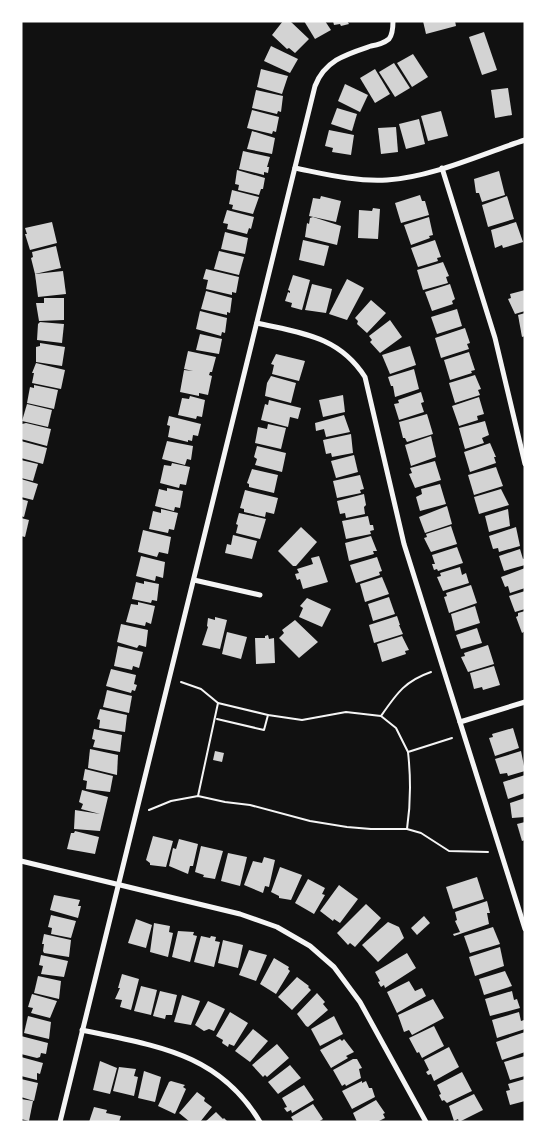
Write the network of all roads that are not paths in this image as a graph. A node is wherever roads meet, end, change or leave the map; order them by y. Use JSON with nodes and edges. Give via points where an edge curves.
{"nodes":[{"id":1,"x":393,"y":21,"type":"edge"},
{"id":2,"x":525,"y":140,"type":"edge"},
{"id":3,"x":295,"y":168,"type":"junction"},
{"id":4,"x":442,"y":168,"type":"junction"},
{"id":5,"x":257,"y":323,"type":"junction"},
{"id":6,"x":525,"y":464,"type":"edge"},
{"id":7,"x":194,"y":580,"type":"junction"},
{"id":8,"x":260,"y":596,"type":"dead end"},
{"id":9,"x":525,"y":702,"type":"edge"},
{"id":10,"x":460,"y":722,"type":"junction"},
{"id":11,"x":21,"y":861,"type":"edge"},
{"id":12,"x":119,"y":885,"type":"junction"},
{"id":13,"x":525,"y":929,"type":"edge"},
{"id":14,"x":82,"y":1030,"type":"junction"},
{"id":15,"x":60,"y":1122,"type":"edge"},
{"id":16,"x":261,"y":1122,"type":"edge"},
{"id":17,"x":426,"y":1122,"type":"edge"}],
"edges":[{"from":1,"to":3,"type":"street","via":[[390,38],[342,56],[322,72]]},
{"from":2,"to":4,"type":"street"},
{"from":3,"to":4,"type":"street","via":[[375,180]]},
{"from":3,"to":5,"type":"street"},
{"from":4,"to":6,"type":"street","via":[[492,325]]},
{"from":5,"to":7,"type":"street"},
{"from":5,"to":10,"type":"street","via":[[331,343],[353,360],[365,377],[404,544]]},
{"from":7,"to":8,"type":"street"},
{"from":7,"to":12,"type":"street"},
{"from":9,"to":10,"type":"street"},
{"from":10,"to":13,"type":"street"},
{"from":11,"to":12,"type":"street"},
{"from":12,"to":14,"type":"street"},
{"from":12,"to":17,"type":"street","via":[[261,921],[310,946],[339,973],[360,1002]]},
{"from":14,"to":15,"type":"street"},
{"from":14,"to":16,"type":"street","via":[[166,1049],[194,1060],[232,1085]]}]}
